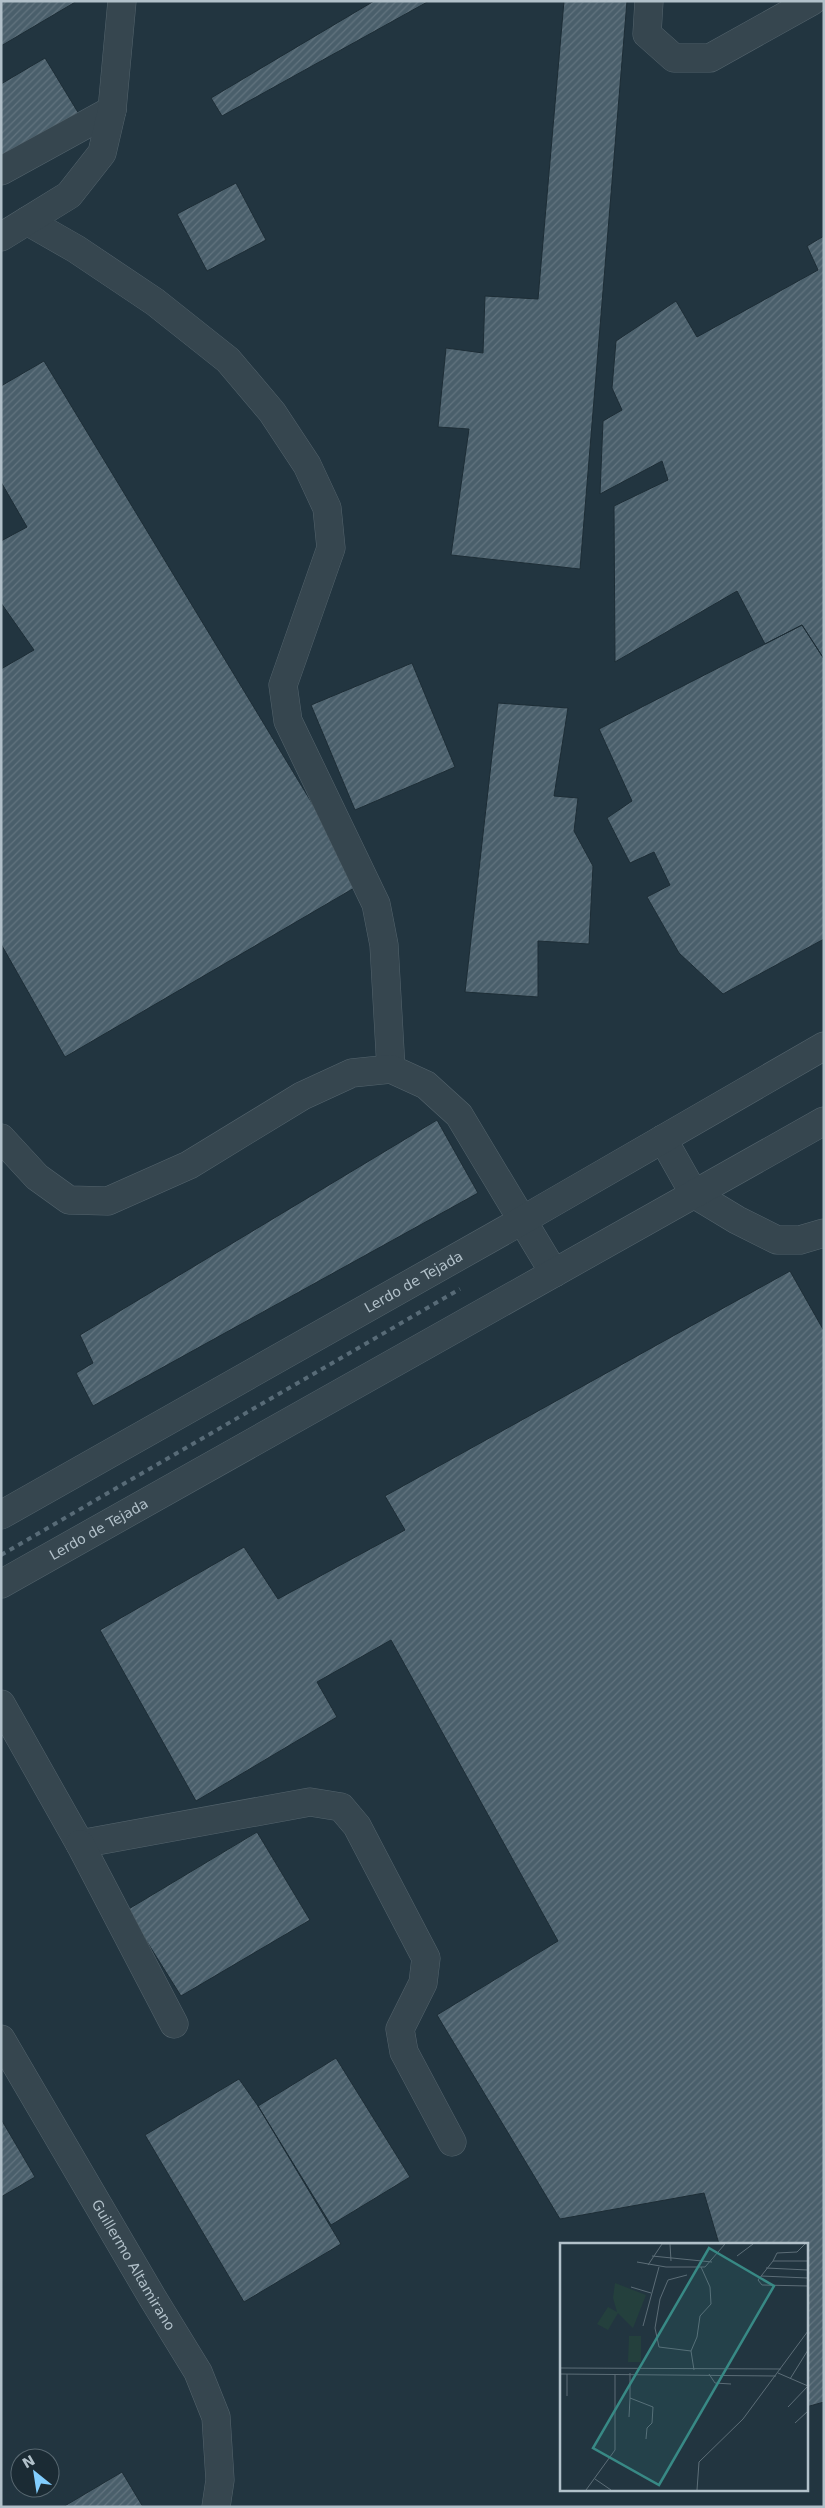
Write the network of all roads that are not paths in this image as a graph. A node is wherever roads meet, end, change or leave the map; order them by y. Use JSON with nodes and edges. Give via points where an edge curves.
{"nodes":[{"id":1,"x":122,"y":1,"type":"edge"},
{"id":2,"x":649,"y":1,"type":"edge"},
{"id":3,"x":812,"y":1,"type":"edge"},
{"id":4,"x":112,"y":110,"type":"junction"},
{"id":5,"x":1,"y":171,"type":"edge"},
{"id":6,"x":27,"y":221,"type":"junction"},
{"id":7,"x":1,"y":237,"type":"edge"},
{"id":8,"x":824,"y":1046,"type":"edge"},
{"id":9,"x":391,"y":1069,"type":"junction"},
{"id":10,"x":824,"y":1121,"type":"edge"},
{"id":11,"x":1,"y":1138,"type":"edge"},
{"id":12,"x":663,"y":1139,"type":"junction"},
{"id":13,"x":694,"y":1194,"type":"junction"},
{"id":14,"x":521,"y":1220,"type":"junction"},
{"id":15,"x":824,"y":1233,"type":"edge"},
{"id":16,"x":554,"y":1274,"type":"junction"},
{"id":17,"x":1,"y":1515,"type":"edge"},
{"id":18,"x":1,"y":1584,"type":"edge"},
{"id":19,"x":1,"y":1704,"type":"edge"},
{"id":20,"x":80,"y":1844,"type":"junction"},
{"id":21,"x":174,"y":2024,"type":"dead end"},
{"id":22,"x":1,"y":2039,"type":"edge"},
{"id":23,"x":452,"y":2142,"type":"dead end"},
{"id":24,"x":216,"y":2507,"type":"edge"}],
"edges":[{"from":1,"to":4,"type":"lane"},
{"from":2,"to":3,"type":"lane","via":[[647,34],[674,58],[710,58]]},
{"from":4,"to":5,"type":"lane"},
{"from":4,"to":6,"type":"lane","via":[[102,153],[69,195]]},
{"from":6,"to":7,"type":"lane"},
{"from":6,"to":9,"type":"lane","via":[[76,249],[155,302],[228,360],[272,412],[307,465],[327,508],[331,548],[283,686],[288,721],[376,904],[384,945]]},
{"from":8,"to":12,"type":"lane","name":"Lerdo de Tejada"},
{"from":9,"to":11,"type":"lane","via":[[352,1073],[302,1096],[189,1165],[108,1201],[70,1200],[37,1177]]},
{"from":9,"to":14,"type":"lane","via":[[426,1085],[459,1115]]},
{"from":10,"to":13,"type":"lane","name":"Lerdo de Tejada"},
{"from":12,"to":13,"type":"lane"},
{"from":12,"to":14,"type":"lane","name":"Lerdo de Tejada"},
{"from":13,"to":15,"type":"lane","via":[[777,1240],[800,1240]]},
{"from":13,"to":16,"type":"lane","name":"Lerdo de Tejada"},
{"from":14,"to":16,"type":"lane"},
{"from":14,"to":17,"type":"lane","name":"Lerdo de Tejada"},
{"from":16,"to":18,"type":"lane","name":"Lerdo de Tejada"},
{"from":19,"to":20,"type":"lane"},
{"from":20,"to":21,"type":"lane"},
{"from":20,"to":23,"type":"lane","via":[[310,1802],[341,1807],[357,1826],[426,1958],[423,1982],[400,2029],[404,2052]]},
{"from":22,"to":24,"type":"lane","name":"Guillermo Altamirano","via":[[198,2372],[216,2417],[220,2480]]}]}
